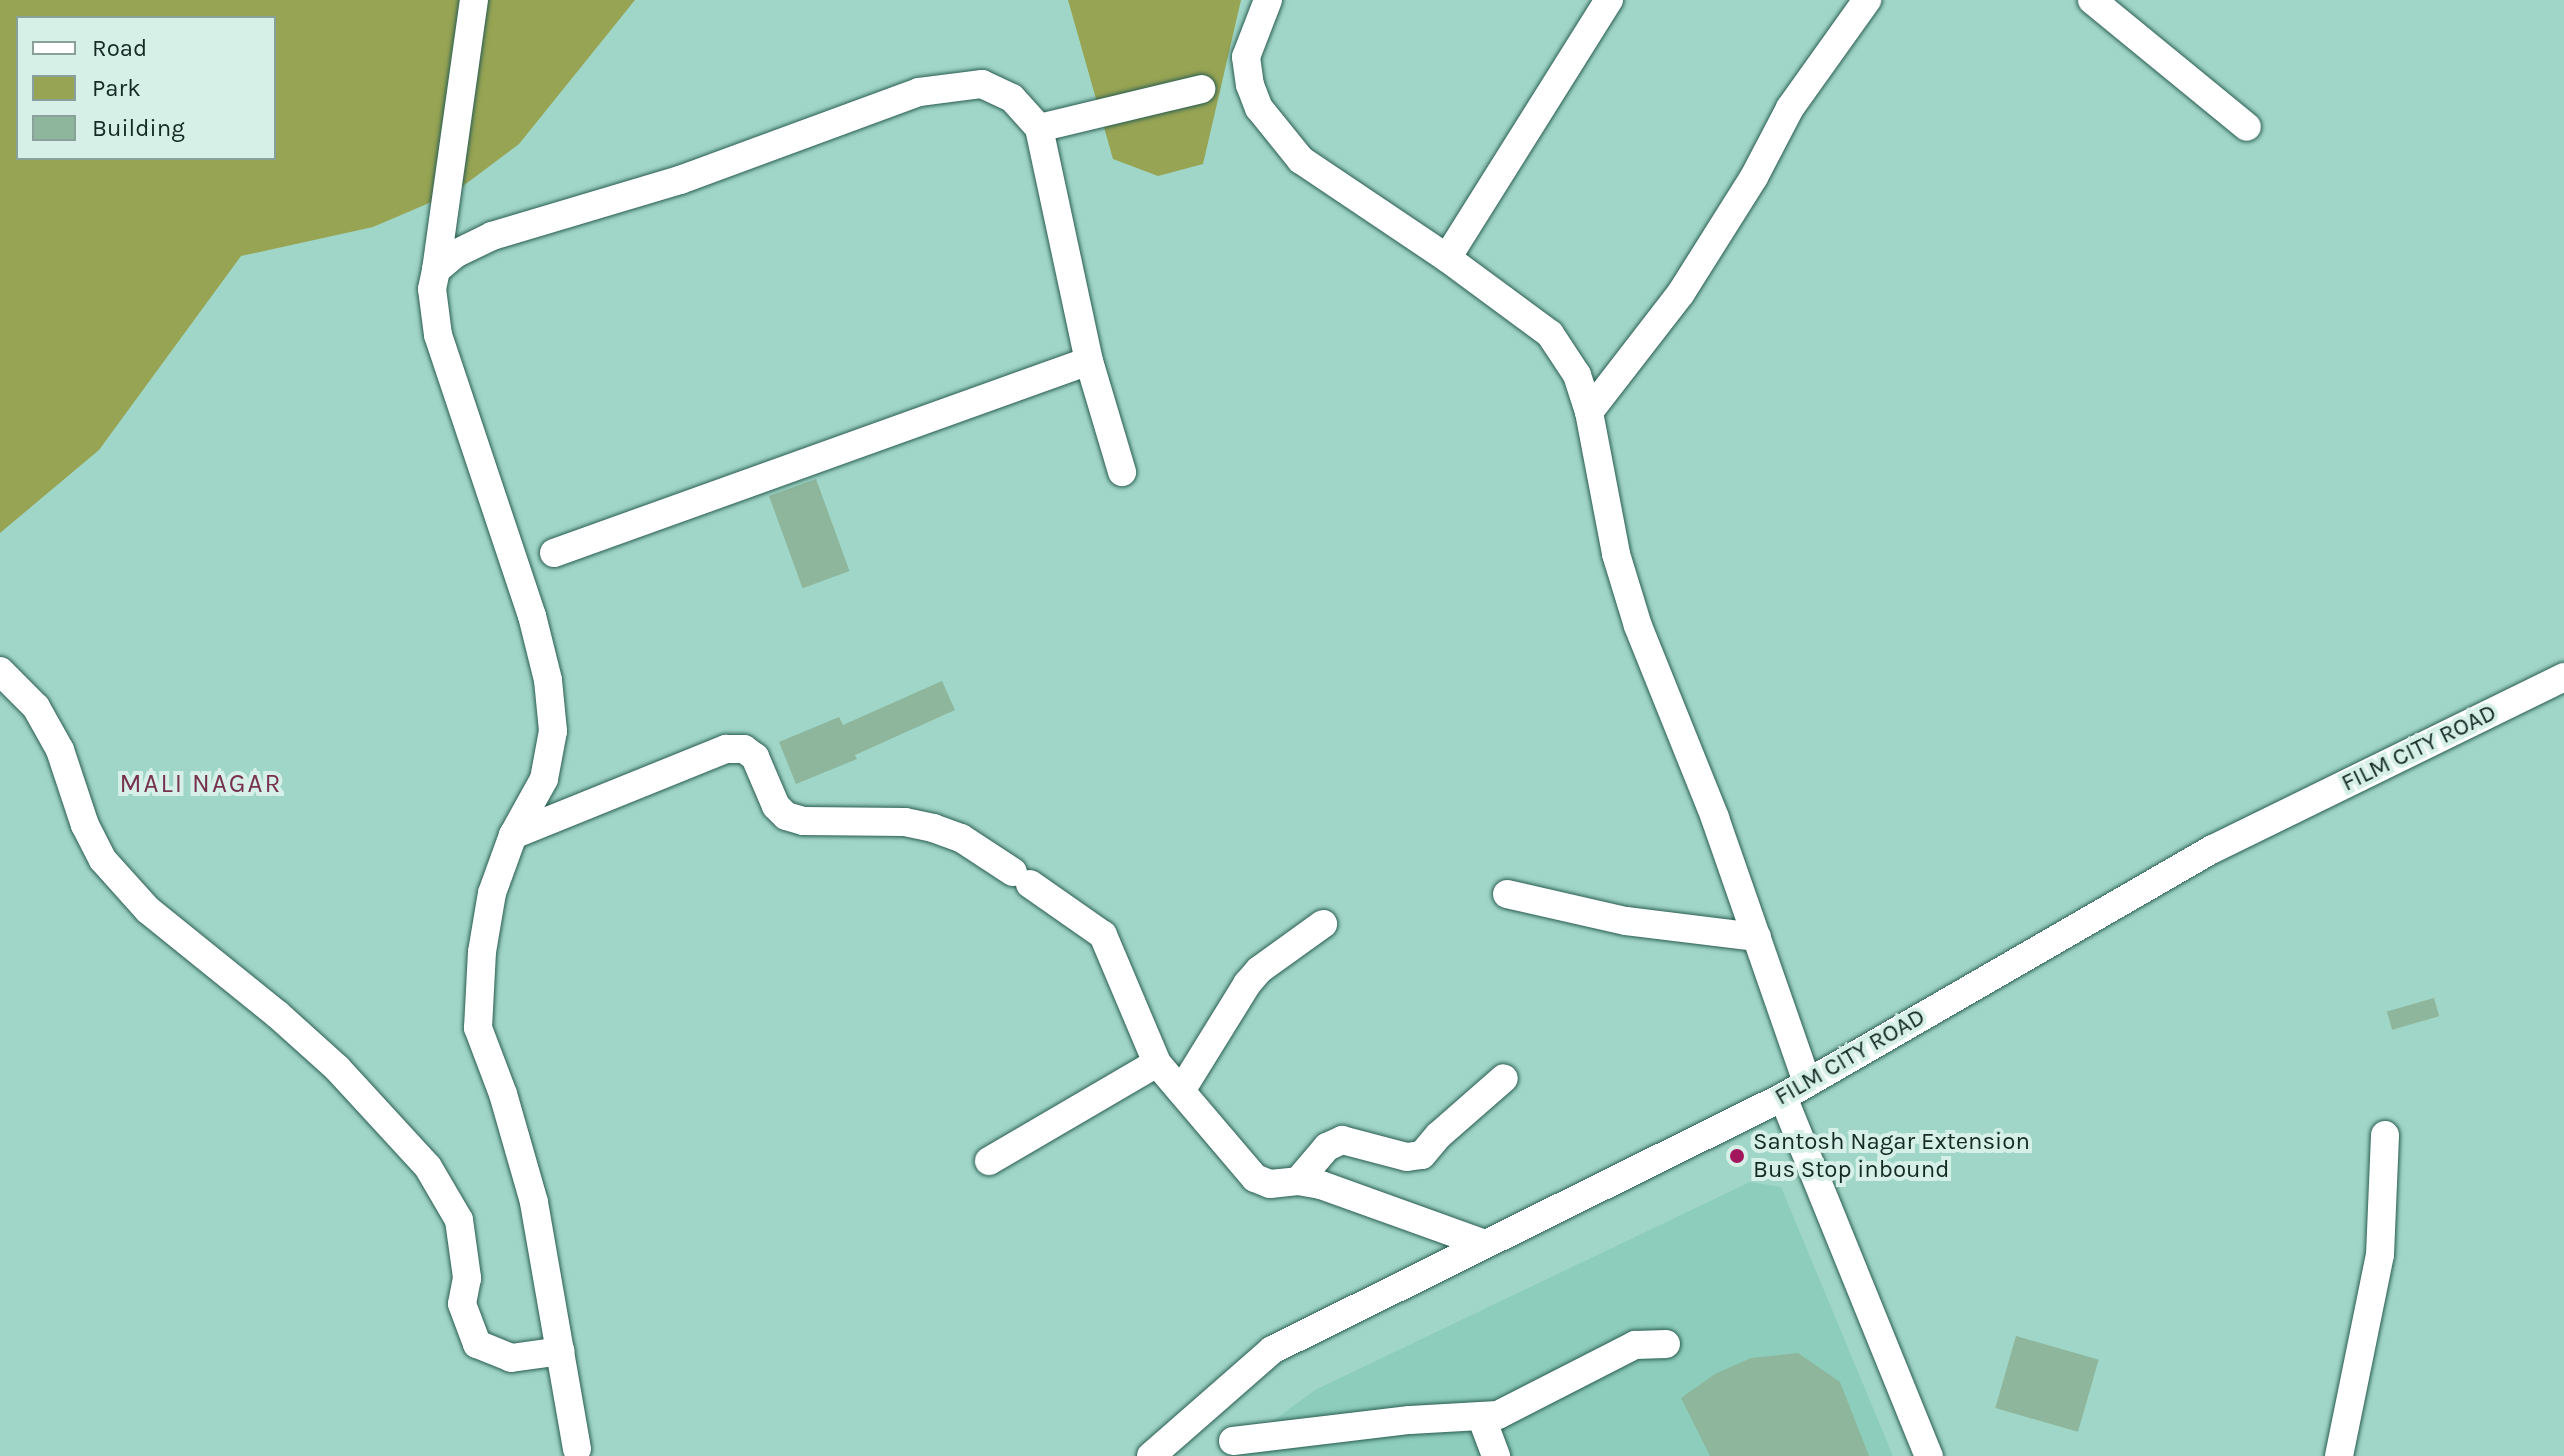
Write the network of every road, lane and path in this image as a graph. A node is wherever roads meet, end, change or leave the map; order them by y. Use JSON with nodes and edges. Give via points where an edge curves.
{"nodes":[{"id":1,"x":474,"y":0,"type":"edge"},
{"id":2,"x":1268,"y":0,"type":"edge"},
{"id":3,"x":1609,"y":0,"type":"edge"},
{"id":4,"x":1867,"y":0,"type":"edge"},
{"id":5,"x":2092,"y":0,"type":"edge"},
{"id":6,"x":1201,"y":89,"type":"dead end"},
{"id":7,"x":2247,"y":127,"type":"dead end"},
{"id":8,"x":1039,"y":128,"type":"junction"},
{"id":9,"x":1447,"y":258,"type":"junction"},
{"id":10,"x":436,"y":270,"type":"junction"},
{"id":11,"x":1089,"y":361,"type":"junction"},
{"id":12,"x":1589,"y":412,"type":"junction"},
{"id":13,"x":1122,"y":472,"type":"dead end"},
{"id":14,"x":554,"y":553,"type":"dead end"},
{"id":15,"x":0,"y":671,"type":"edge"},
{"id":16,"x":2564,"y":677,"type":"edge"},
{"id":17,"x":513,"y":835,"type":"junction"},
{"id":18,"x":1507,"y":894,"type":"dead end"},
{"id":19,"x":1323,"y":924,"type":"dead end"},
{"id":20,"x":1757,"y":937,"type":"junction"},
{"id":21,"x":1157,"y":1063,"type":"junction"},
{"id":22,"x":1504,"y":1078,"type":"dead end"},
{"id":23,"x":1795,"y":1090,"type":"junction"},
{"id":24,"x":1181,"y":1091,"type":"junction"},
{"id":25,"x":2385,"y":1135,"type":"dead end"},
{"id":26,"x":989,"y":1161,"type":"dead end"},
{"id":27,"x":1298,"y":1181,"type":"junction"},
{"id":28,"x":1485,"y":1244,"type":"junction"},
{"id":29,"x":1666,"y":1344,"type":"dead end"},
{"id":30,"x":561,"y":1351,"type":"junction"},
{"id":31,"x":1211,"y":1407,"type":"junction"},
{"id":32,"x":1481,"y":1416,"type":"junction"},
{"id":33,"x":577,"y":1449,"type":"dead end"},
{"id":34,"x":1231,"y":1449,"type":"edge"},
{"id":35,"x":1151,"y":1456,"type":"edge"},
{"id":36,"x":1496,"y":1456,"type":"edge"},
{"id":37,"x":1929,"y":1456,"type":"edge"},
{"id":38,"x":2339,"y":1456,"type":"edge"}],
"edges":[{"from":1,"to":10,"type":"street"},
{"from":2,"to":9,"type":"street","via":[[1246,57],[1259,108],[1301,160]]},
{"from":3,"to":9,"type":"street"},
{"from":4,"to":12,"type":"street","via":[[1790,108],[1754,177],[1681,293]]},
{"from":5,"to":7,"type":"street"},
{"from":6,"to":8,"type":"street"},
{"from":8,"to":10,"type":"street","via":[[1012,98],[982,84],[919,92],[680,180],[492,236]]},
{"from":8,"to":11,"type":"street"},
{"from":9,"to":12,"type":"street","via":[[1550,334],[1577,375]]},
{"from":10,"to":17,"type":"street","via":[[432,289],[438,335],[532,616],[548,680],[553,731],[544,779]]},
{"from":11,"to":13,"type":"street"},
{"from":11,"to":14,"type":"street"},
{"from":12,"to":20,"type":"street","via":[[1616,554],[1638,626]]},
{"from":15,"to":30,"type":"street","via":[[36,707],[60,750],[85,825],[103,860],[148,910],[337,1068],[428,1167],[459,1220],[467,1278],[462,1304],[477,1344],[511,1358]]},
{"from":16,"to":23,"type":"street","name":"FILM CITY ROAD","via":[[2213,849]]},
{"from":17,"to":21,"type":"street","via":[[726,749],[744,749],[755,757],[776,806],[786,816],[803,821],[905,822],[961,838],[1103,935]]},
{"from":17,"to":30,"type":"street","via":[[492,893],[478,1028],[534,1202]]},
{"from":18,"to":20,"type":"street","via":[[1626,921]]},
{"from":19,"to":24,"type":"street","via":[[1247,984]]},
{"from":20,"to":23,"type":"street"},
{"from":21,"to":24,"type":"street"},
{"from":21,"to":26,"type":"street"},
{"from":22,"to":27,"type":"street","via":[[1422,1155],[1407,1157],[1342,1140],[1327,1147]]},
{"from":23,"to":28,"type":"street","name":"FILM CITY ROAD"},
{"from":23,"to":37,"type":"street"},
{"from":24,"to":27,"type":"street","via":[[1255,1178],[1270,1184]]},
{"from":25,"to":38,"type":"street","via":[[2380,1255]]},
{"from":27,"to":28,"type":"street"},
{"from":28,"to":31,"type":"street","name":"FILM CITY ROAD","via":[[1272,1350]]},
{"from":29,"to":32,"type":"street","via":[[1635,1345],[1498,1415]]},
{"from":30,"to":33,"type":"street"},
{"from":31,"to":34,"type":"street"},
{"from":31,"to":35,"type":"street","name":"FILM CITY ROAD"},
{"from":32,"to":34,"type":"street","via":[[1410,1420]]},
{"from":32,"to":36,"type":"street"}]}
